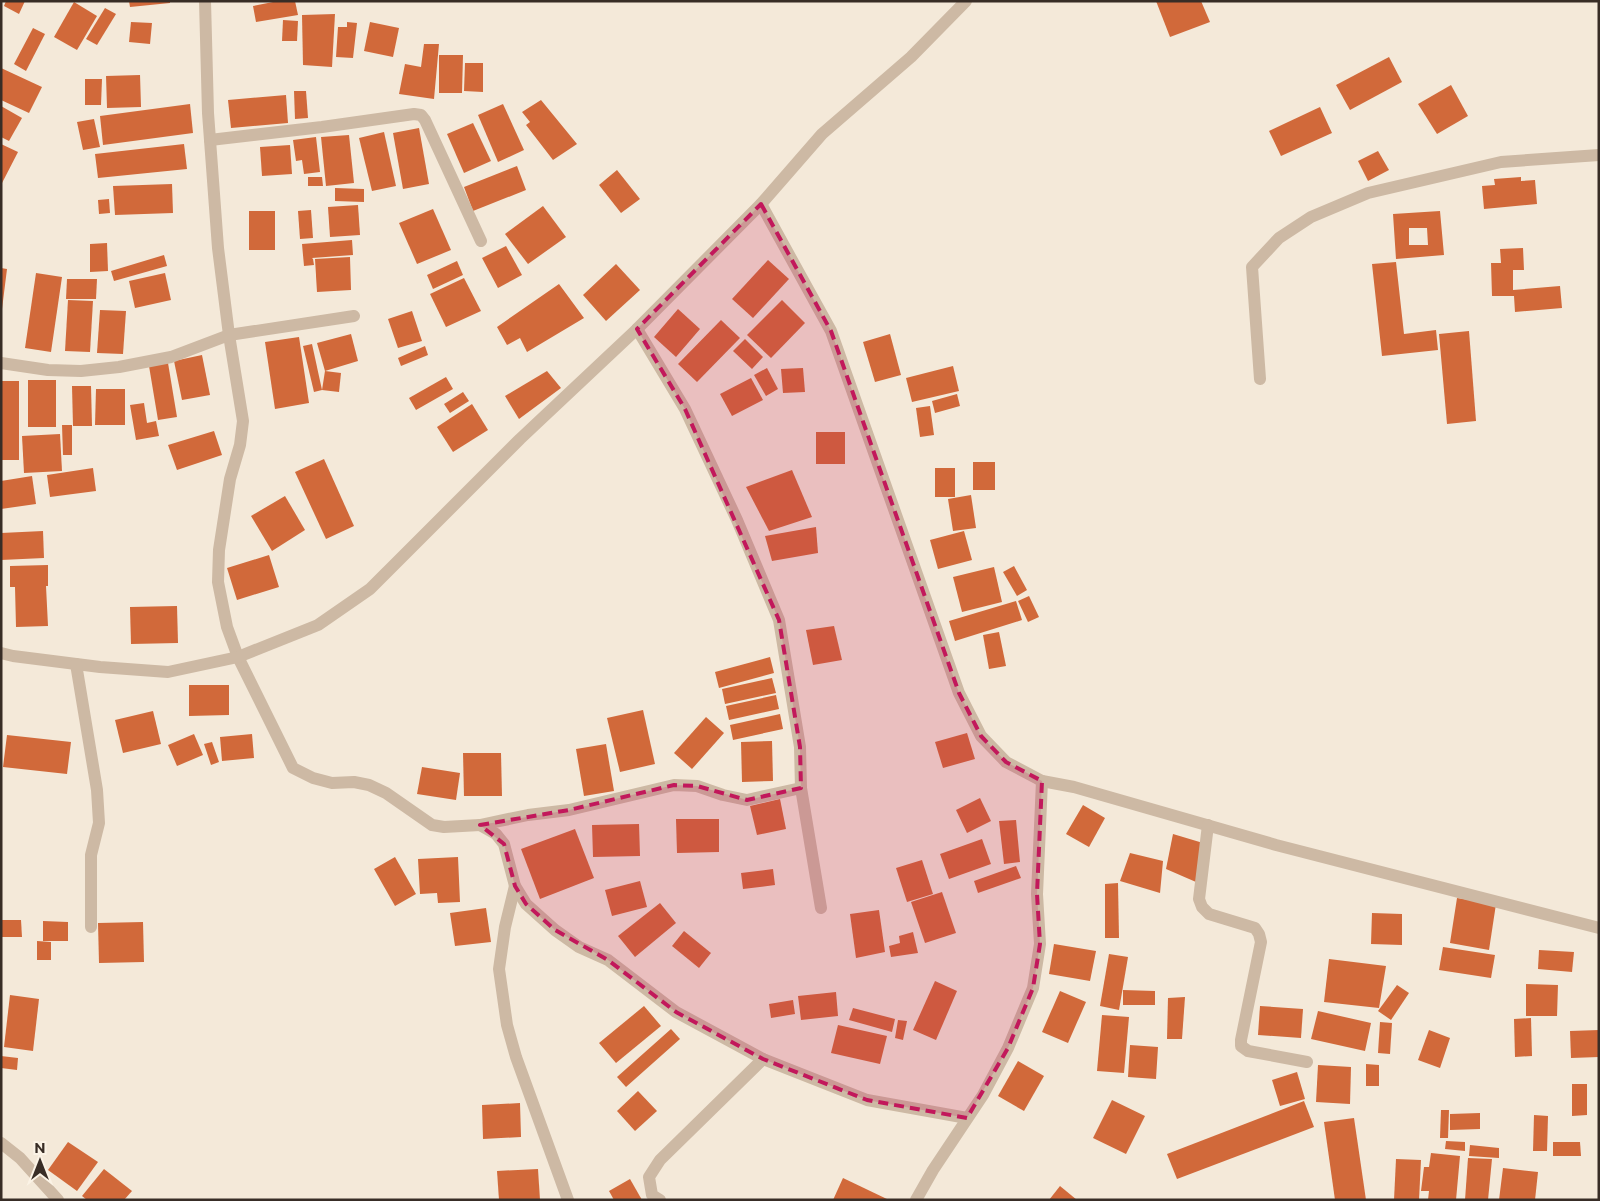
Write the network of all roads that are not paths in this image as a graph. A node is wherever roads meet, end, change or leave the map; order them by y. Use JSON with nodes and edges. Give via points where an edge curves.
{"nodes":[{"id":1,"x":205,"y":1,"type":"edge"},
{"id":2,"x":966,"y":1,"type":"edge"},
{"id":3,"x":210,"y":140,"type":"junction"},
{"id":4,"x":1599,"y":155,"type":"edge"},
{"id":5,"x":761,"y":204,"type":"junction"},
{"id":6,"x":481,"y":240,"type":"dead end"},
{"id":7,"x":354,"y":316,"type":"dead end"},
{"id":8,"x":637,"y":329,"type":"junction"},
{"id":9,"x":229,"y":335,"type":"junction"},
{"id":10,"x":1,"y":363,"type":"edge"},
{"id":11,"x":1260,"y":379,"type":"dead end"},
{"id":12,"x":1,"y":653,"type":"edge"},
{"id":13,"x":238,"y":658,"type":"junction"},
{"id":14,"x":76,"y":664,"type":"junction"},
{"id":15,"x":1042,"y":781,"type":"junction"},
{"id":16,"x":802,"y":788,"type":"junction"},
{"id":17,"x":480,"y":825,"type":"junction"},
{"id":18,"x":1208,"y":825,"type":"junction"},
{"id":19,"x":515,"y":886,"type":"junction"},
{"id":20,"x":821,"y":908,"type":"dead end"},
{"id":21,"x":90,"y":927,"type":"dead end"},
{"id":22,"x":1599,"y":928,"type":"edge"},
{"id":23,"x":763,"y":1059,"type":"junction"},
{"id":24,"x":1308,"y":1062,"type":"dead end"},
{"id":25,"x":968,"y":1118,"type":"junction"},
{"id":26,"x":1,"y":1144,"type":"edge"},
{"id":27,"x":58,"y":1200,"type":"edge"},
{"id":28,"x":568,"y":1200,"type":"edge"},
{"id":29,"x":660,"y":1200,"type":"edge"},
{"id":30,"x":916,"y":1200,"type":"edge"}],
"edges":[{"from":1,"to":3,"type":"street"},
{"from":2,"to":5,"type":"street","via":[[911,57],[822,134]]},
{"from":3,"to":6,"type":"street","via":[[420,115]]},
{"from":3,"to":9,"type":"street","via":[[218,248]]},
{"from":4,"to":11,"type":"street","via":[[1501,162],[1368,193],[1312,216],[1279,238],[1252,267]]},
{"from":5,"to":8,"type":"street"},
{"from":5,"to":15,"type":"street","via":[[831,331],[959,692],[981,736],[993,749],[1006,762]]},
{"from":7,"to":9,"type":"street"},
{"from":8,"to":13,"type":"street","via":[[520,439],[370,589],[318,626]]},
{"from":8,"to":16,"type":"street","via":[[685,410],[737,520],[779,620],[800,747]]},
{"from":9,"to":10,"type":"street","via":[[171,357],[119,368],[81,372]]},
{"from":9,"to":13,"type":"street","via":[[243,421],[230,479],[219,550],[218,582],[227,627]]},
{"from":12,"to":14,"type":"street"},
{"from":13,"to":14,"type":"street","via":[[168,672]]},
{"from":13,"to":17,"type":"street","via":[[293,768],[332,783],[368,785],[386,793],[432,825]]},
{"from":14,"to":21,"type":"street","via":[[99,823],[90,855]]},
{"from":15,"to":18,"type":"street"},
{"from":15,"to":25,"type":"street","via":[[1037,894],[1040,944],[1033,988],[1008,1048]]},
{"from":16,"to":17,"type":"street","via":[[747,800],[697,786],[674,785],[569,810]]},
{"from":16,"to":20,"type":"street"},
{"from":17,"to":19,"type":"street","via":[[496,834],[504,844]]},
{"from":18,"to":22,"type":"street"},
{"from":18,"to":24,"type":"street","via":[[1199,899],[1202,907],[1209,914],[1255,928],[1260,934],[1241,1046],[1248,1051]]},
{"from":19,"to":23,"type":"street","via":[[526,904],[555,930],[608,960],[676,1012]]},
{"from":19,"to":28,"type":"street","via":[[499,969],[507,1025]]},
{"from":23,"to":25,"type":"street","via":[[867,1100]]},
{"from":23,"to":29,"type":"street","via":[[660,1160],[649,1177],[652,1195]]},
{"from":25,"to":30,"type":"street","via":[[932,1170]]},
{"from":26,"to":27,"type":"street","via":[[20,1158]]}]}
